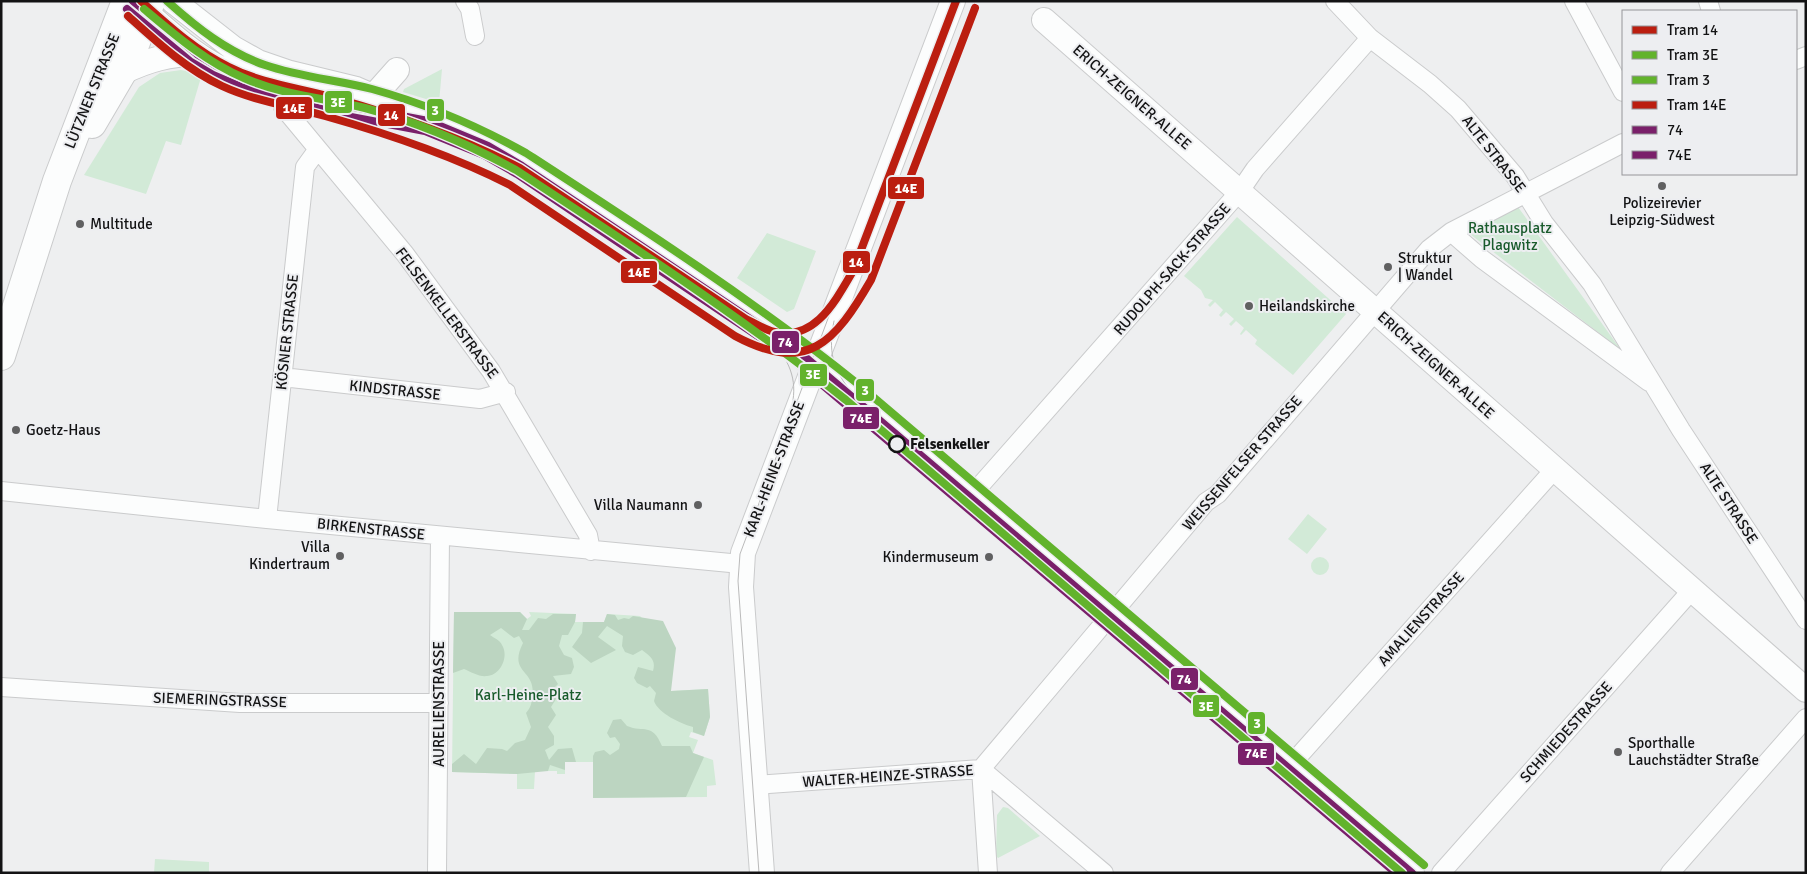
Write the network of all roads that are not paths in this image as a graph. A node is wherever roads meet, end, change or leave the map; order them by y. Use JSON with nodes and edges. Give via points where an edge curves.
{"nodes":[{"id":1,"x":173,"y":1,"type":"edge"},
{"id":2,"x":465,"y":1,"type":"edge"},
{"id":3,"x":954,"y":1,"type":"edge"},
{"id":4,"x":1335,"y":1,"type":"edge"},
{"id":5,"x":1574,"y":1,"type":"edge"},
{"id":6,"x":139,"y":4,"type":"edge"},
{"id":7,"x":1044,"y":20,"type":"dead end"},
{"id":8,"x":475,"y":36,"type":"dead end"},
{"id":9,"x":1370,"y":38,"type":"junction"},
{"id":10,"x":196,"y":54,"type":"junction"},
{"id":11,"x":123,"y":72,"type":"junction"},
{"id":12,"x":1622,"y":90,"type":"edge"},
{"id":13,"x":286,"y":91,"type":"junction"},
{"id":14,"x":361,"y":98,"type":"junction"},
{"id":15,"x":1622,"y":144,"type":"edge"},
{"id":16,"x":318,"y":149,"type":"junction"},
{"id":17,"x":58,"y":181,"type":"junction"},
{"id":18,"x":1240,"y":191,"type":"junction"},
{"id":19,"x":1526,"y":194,"type":"junction"},
{"id":20,"x":1451,"y":232,"type":"junction"},
{"id":21,"x":1374,"y":310,"type":"junction"},
{"id":22,"x":1,"y":356,"type":"edge"},
{"id":23,"x":814,"y":364,"type":"junction"},
{"id":24,"x":282,"y":377,"type":"junction"},
{"id":25,"x":1653,"y":386,"type":"junction"},
{"id":26,"x":506,"y":392,"type":"junction"},
{"id":27,"x":1554,"y":470,"type":"junction"},
{"id":28,"x":1,"y":491,"type":"edge"},
{"id":29,"x":970,"y":497,"type":"junction"},
{"id":30,"x":266,"y":519,"type":"junction"},
{"id":31,"x":440,"y":536,"type":"junction"},
{"id":32,"x":591,"y":551,"type":"junction"},
{"id":33,"x":741,"y":564,"type":"junction"},
{"id":34,"x":1691,"y":591,"type":"junction"},
{"id":35,"x":1110,"y":617,"type":"junction"},
{"id":36,"x":1806,"y":620,"type":"edge"},
{"id":37,"x":1,"y":687,"type":"edge"},
{"id":38,"x":1806,"y":690,"type":"edge"},
{"id":39,"x":439,"y":703,"type":"junction"},
{"id":40,"x":1806,"y":718,"type":"edge"},
{"id":41,"x":1288,"y":768,"type":"junction"},
{"id":42,"x":981,"y":769,"type":"junction"},
{"id":43,"x":756,"y":785,"type":"junction"},
{"id":44,"x":437,"y":873,"type":"edge"},
{"id":45,"x":762,"y":873,"type":"edge"},
{"id":46,"x":988,"y":873,"type":"edge"},
{"id":47,"x":1104,"y":873,"type":"edge"},
{"id":48,"x":1412,"y":873,"type":"edge"},
{"id":49,"x":1441,"y":873,"type":"edge"},
{"id":50,"x":1670,"y":873,"type":"edge"}],
"edges":[{"from":1,"to":14,"type":"main road","via":[[251,58]]},
{"from":2,"to":8,"type":"street"},
{"from":3,"to":23,"type":"main road","name":"KARL-HEINE-STRASSE"},
{"from":4,"to":9,"type":"street","name":"ALTE STRASSE"},
{"from":5,"to":12,"type":"street"},
{"from":6,"to":10,"type":"main road"},
{"from":6,"to":11,"type":"main road","name":"LÜTZNER STRASSE"},
{"from":6,"to":17,"type":"main road","name":"LÜTZNER STRASSE"},
{"from":7,"to":18,"type":"main road","name":"ERICH-ZEIGNER-ALLEE"},
{"from":9,"to":18,"type":"street","name":"RUDOLPH-SACK-STRASSE","via":[[1255,169]]},
{"from":9,"to":19,"type":"street","name":"ALTE STRASSE","via":[[1458,109]]},
{"from":10,"to":11,"type":"main road","via":[[167,55]]},
{"from":10,"to":13,"type":"main road","via":[[245,78]]},
{"from":11,"to":17,"type":"main road","name":"LÜTZNER STRASSE"},
{"from":13,"to":14,"type":"main road"},
{"from":13,"to":16,"type":"street","name":"FELSENKELLERSTRASSE","via":[[283,107]]},
{"from":14,"to":23,"type":"main road","via":[[488,146],[782,339]]},
{"from":15,"to":19,"type":"street","name":"WEISSENFELSER STRASSE"},
{"from":16,"to":24,"type":"street","name":"KÖSNER STRASSE","via":[[305,167]]},
{"from":16,"to":26,"type":"street","name":"FELSENKELLERSTRASSE","via":[[405,254]]},
{"from":17,"to":22,"type":"main road","name":"LÜTZNER STRASSE"},
{"from":18,"to":21,"type":"main road","name":"ERICH-ZEIGNER-ALLEE"},
{"from":18,"to":29,"type":"street","name":"RUDOLPH-SACK-STRASSE"},
{"from":19,"to":20,"type":"street","name":"WEISSENFELSER STRASSE"},
{"from":19,"to":25,"type":"street","name":"ALTE STRASSE","via":[[1544,224],[1592,284]]},
{"from":20,"to":21,"type":"street","name":"WEISSENFELSER STRASSE","via":[[1429,248]]},
{"from":20,"to":25,"type":"street","name":"ALTE STRASSE","via":[[1482,259]]},
{"from":21,"to":27,"type":"main road","name":"ERICH-ZEIGNER-ALLEE"},
{"from":21,"to":35,"type":"street","name":"WEISSENFELSER STRASSE"},
{"from":23,"to":29,"type":"main road"},
{"from":23,"to":33,"type":"main road","name":"KARL-HEINE-STRASSE","via":[[751,528]]},
{"from":24,"to":26,"type":"street","name":"KINDSTRASSE","via":[[480,399]]},
{"from":24,"to":30,"type":"street","name":"KÖSNER STRASSE"},
{"from":25,"to":36,"type":"street","name":"ALTE STRASSE"},
{"from":26,"to":32,"type":"street","name":"FELSENKELLERSTRASSE","via":[[588,535]]},
{"from":27,"to":34,"type":"main road","name":"ERICH-ZEIGNER-ALLEE"},
{"from":27,"to":41,"type":"street","name":"AMALIENSTRASSE"},
{"from":28,"to":30,"type":"street","name":"BIRKENSTRASSE"},
{"from":29,"to":35,"type":"main road"},
{"from":30,"to":31,"type":"street","name":"BIRKENSTRASSE"},
{"from":31,"to":32,"type":"street","name":"BIRKENSTRASSE"},
{"from":31,"to":39,"type":"street","name":"AURELIENSTRASSE"},
{"from":32,"to":33,"type":"street","name":"BIRKENSTRASSE"},
{"from":33,"to":43,"type":"main road","name":"KARL-HEINE-STRASSE"},
{"from":34,"to":38,"type":"main road","name":"ERICH-ZEIGNER-ALLEE"},
{"from":34,"to":49,"type":"street","name":"SCHMIEDESTRASSE"},
{"from":35,"to":41,"type":"main road"},
{"from":35,"to":42,"type":"street","name":"WEISSENFELSER STRASSE"},
{"from":37,"to":39,"type":"street","name":"SIEMERINGSTRASSE","via":[[240,703]]},
{"from":39,"to":44,"type":"street","name":"AURELIENSTRASSE"},
{"from":40,"to":50,"type":"street"},
{"from":41,"to":48,"type":"main road"},
{"from":42,"to":43,"type":"street","name":"WALTER-HEINZE-STRASSE"},
{"from":42,"to":46,"type":"street"},
{"from":42,"to":47,"type":"street","name":"WALTER-HEINZE-STRASSE"},
{"from":43,"to":45,"type":"main road","name":"KARL-HEINE-STRASSE"}]}
